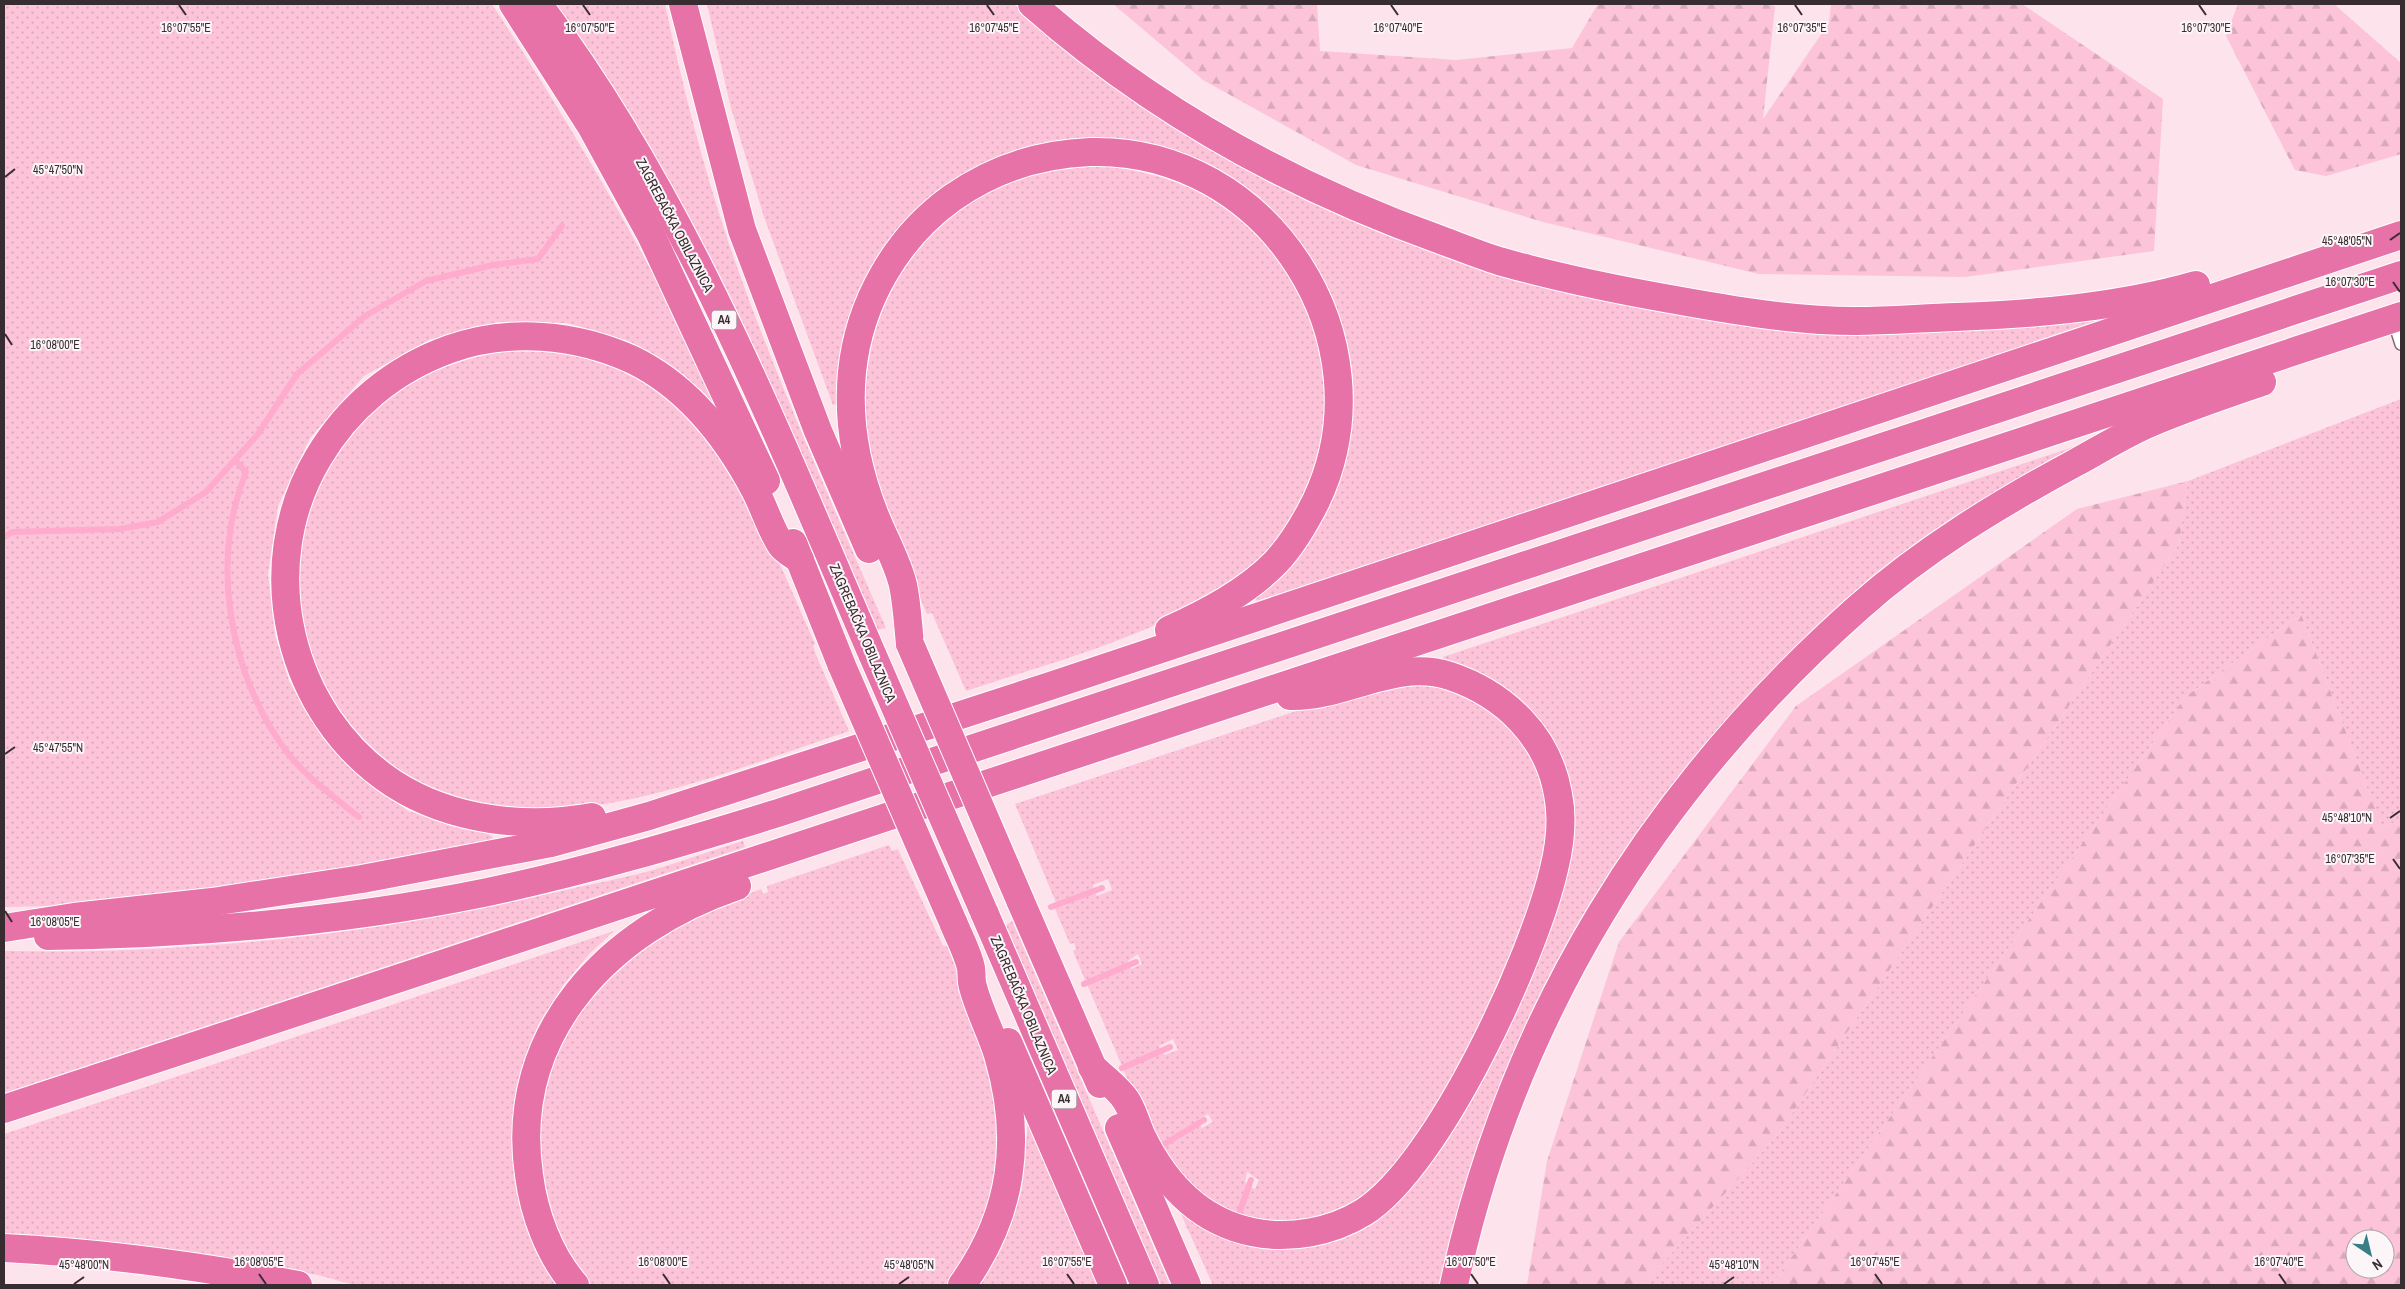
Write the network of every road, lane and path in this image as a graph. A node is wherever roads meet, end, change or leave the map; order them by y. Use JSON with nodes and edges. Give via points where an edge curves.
{"nodes":[{"id":1,"x":513,"y":4,"type":"edge"},
{"id":2,"x":538,"y":4,"type":"edge"},
{"id":3,"x":682,"y":4,"type":"edge"},
{"id":4,"x":1032,"y":4,"type":"edge"},
{"id":5,"x":2401,"y":235,"type":"edge"},
{"id":6,"x":2286,"y":273,"type":"junction"},
{"id":7,"x":2401,"y":275,"type":"edge"},
{"id":8,"x":2393,"y":326,"type":"edge"},
{"id":9,"x":800,"y":560,"type":"junction"},
{"id":10,"x":910,"y":644,"type":"junction"},
{"id":11,"x":1050,"y":686,"type":"junction"},
{"id":12,"x":1257,"y":694,"type":"junction"},
{"id":13,"x":695,"y":802,"type":"junction"},
{"id":14,"x":888,"y":816,"type":"junction"},
{"id":15,"x":4,"y":928,"type":"edge"},
{"id":16,"x":4,"y":936,"type":"edge"},
{"id":17,"x":971,"y":968,"type":"junction"},
{"id":18,"x":1092,"y":1067,"type":"junction"},
{"id":19,"x":4,"y":1109,"type":"edge"},
{"id":20,"x":4,"y":1248,"type":"edge"},
{"id":21,"x":298,"y":1285,"type":"edge"},
{"id":22,"x":574,"y":1285,"type":"edge"},
{"id":23,"x":962,"y":1285,"type":"edge"},
{"id":24,"x":1113,"y":1285,"type":"edge"},
{"id":25,"x":1145,"y":1285,"type":"edge"},
{"id":26,"x":1187,"y":1285,"type":"edge"},
{"id":27,"x":1454,"y":1285,"type":"edge"}],
"edges":[{"from":1,"to":9,"type":"highway","via":[[591,126],[651,235]]},
{"from":2,"to":25,"type":"highway","name":"ZAGREBAČKA OBILAZNICA","number":"A4","bridge":true,"via":[[614,115],[698,263],[766,408]]},
{"from":3,"to":10,"type":"highway","via":[[742,230],[818,431]]},
{"from":4,"to":6,"type":"highway","via":[[1157,100],[1276,171],[1373,216],[1499,260],[1617,289],[1741,312],[1854,321],[2084,308],[2169,293],[2227,276]]},
{"from":5,"to":6,"type":"highway"},
{"from":6,"to":11,"type":"highway"},
{"from":7,"to":16,"type":"highway","via":[[796,806],[583,870],[371,912],[195,931]]},
{"from":8,"to":12,"type":"highway"},
{"from":8,"to":27,"type":"highway","via":[[2352,350],[2147,425],[2033,486],[1940,544],[1860,606],[1784,677],[1660,824],[1595,920],[1524,1060],[1490,1150],[1461,1249]]},
{"from":9,"to":13,"type":"highway","via":[[782,546],[738,463],[688,398],[634,361],[612,351],[568,339],[510,337],[486,340],[452,349],[412,366],[368,396],[346,418],[310,472],[296,504],[285,566],[288,625],[303,675],[331,725],[360,757],[394,784],[421,799],[457,812],[495,820],[538,823],[578,820],[654,802]]},
{"from":9,"to":17,"type":"highway","bridge":true},
{"from":10,"to":11,"type":"highway","via":[[902,582],[866,490],[851,415],[856,344],[878,282],[907,241],[942,206],[1005,169],[1068,153],[1103,152],[1156,160],[1214,184],[1241,202],[1284,243],[1305,273],[1321,304],[1332,337],[1339,401],[1337,435],[1328,470],[1309,515],[1287,548],[1260,577],[1209,610],[1173,628],[1085,662]]},
{"from":10,"to":18,"type":"highway","bridge":true},
{"from":11,"to":13,"type":"highway"},
{"from":12,"to":14,"type":"highway"},
{"from":12,"to":18,"type":"highway","via":[[1310,697],[1376,676],[1408,672],[1446,674],[1485,691],[1523,722],[1542,749],[1554,777],[1559,796],[1560,831],[1546,896],[1513,982],[1438,1129],[1407,1172],[1390,1192],[1364,1212],[1338,1225],[1309,1233],[1278,1236],[1253,1233],[1216,1220],[1198,1209],[1159,1168],[1124,1096]]},
{"from":13,"to":15,"type":"highway","via":[[551,843],[431,867],[212,902]]},
{"from":14,"to":19,"type":"highway"},
{"from":14,"to":22,"type":"highway","via":[[847,848],[721,891],[668,915],[603,963],[568,1004],[544,1049],[530,1089],[526,1155],[531,1192],[540,1223]]},
{"from":17,"to":23,"type":"highway","via":[[972,986],[1003,1075],[1012,1147],[1010,1172],[998,1217],[988,1243]]},
{"from":17,"to":24,"type":"highway","via":[[982,982]]},
{"from":18,"to":26,"type":"highway"},
{"from":20,"to":21,"type":"highway","via":[[82,1252],[184,1265]]}]}
